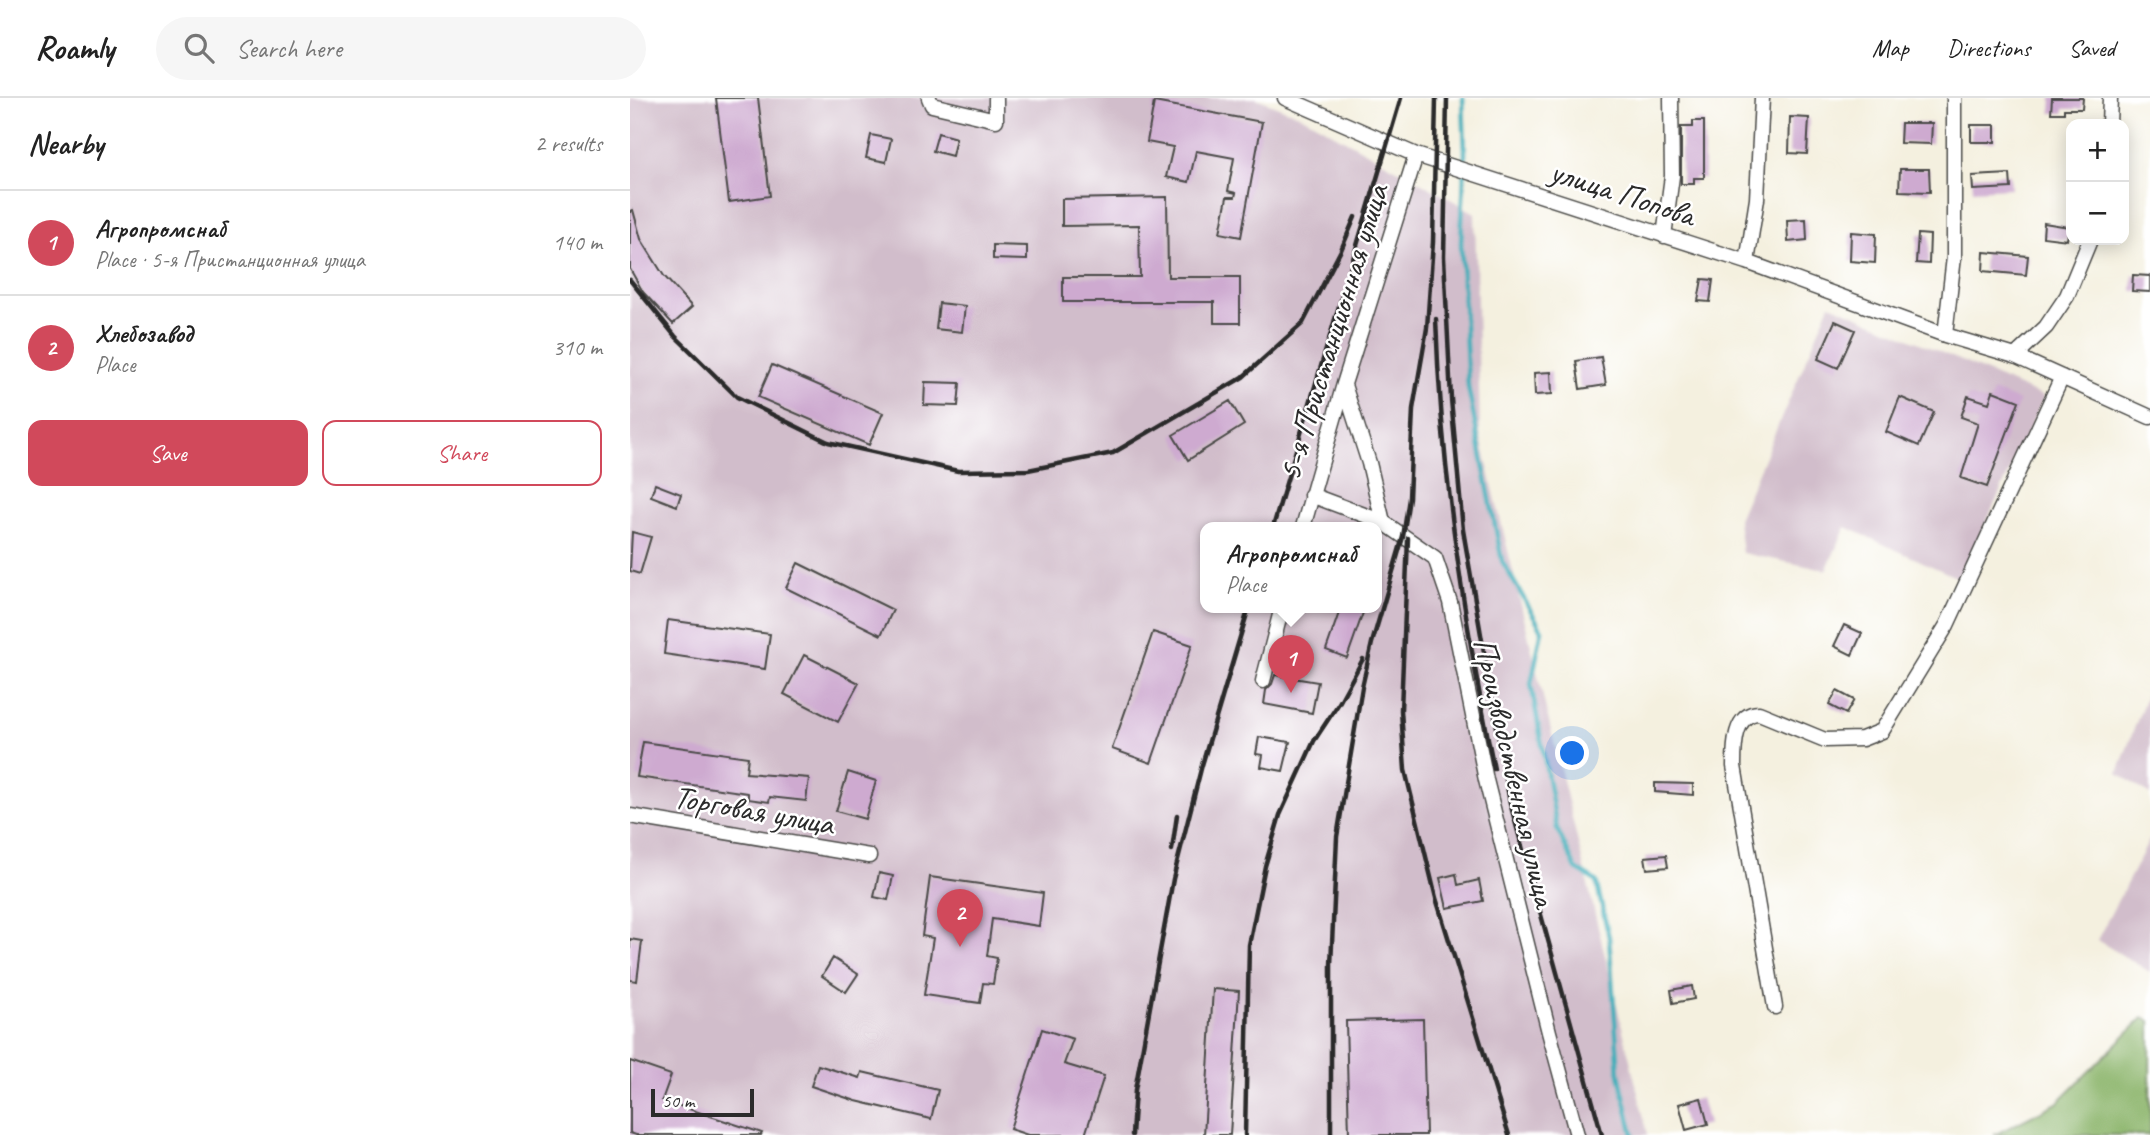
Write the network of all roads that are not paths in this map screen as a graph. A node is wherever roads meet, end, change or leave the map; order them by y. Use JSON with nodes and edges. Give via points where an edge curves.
{"nodes":[{"id":1,"x":929,"y":98,"type":"edge"},
{"id":2,"x":996,"y":98,"type":"edge"},
{"id":3,"x":1671,"y":98,"type":"edge"},
{"id":4,"x":1762,"y":98,"type":"edge"},
{"id":5,"x":1954,"y":98,"type":"edge"},
{"id":6,"x":2110,"y":98,"type":"edge"},
{"id":7,"x":1293,"y":100,"type":"edge"},
{"id":8,"x":2109,"y":119,"type":"edge"},
{"id":9,"x":1416,"y":155,"type":"junction"},
{"id":10,"x":1664,"y":236,"type":"junction"},
{"id":11,"x":2088,"y":245,"type":"edge"},
{"id":12,"x":1747,"y":262,"type":"junction"},
{"id":13,"x":1945,"y":335,"type":"junction"},
{"id":14,"x":2015,"y":356,"type":"junction"},
{"id":15,"x":2062,"y":377,"type":"junction"},
{"id":16,"x":1344,"y":384,"type":"junction"},
{"id":17,"x":2150,"y":417,"type":"edge"},
{"id":18,"x":1311,"y":495,"type":"junction"},
{"id":19,"x":1304,"y":522,"type":"edge"},
{"id":20,"x":1380,"y":522,"type":"edge"},
{"id":21,"x":1383,"y":523,"type":"joint"},
{"id":22,"x":1280,"y":613,"type":"edge"},
{"id":23,"x":1263,"y":681,"type":"dead end"},
{"id":24,"x":630,"y":816,"type":"edge"},
{"id":25,"x":869,"y":856,"type":"dead end"},
{"id":26,"x":1775,"y":1007,"type":"dead end"},
{"id":27,"x":1577,"y":1135,"type":"edge"}],
"edges":[{"from":1,"to":2,"type":"street","via":[[932,105],[996,120]]},
{"from":3,"to":10,"type":"street","via":[[1672,176]]},
{"from":4,"to":12,"type":"street","via":[[1757,200]]},
{"from":5,"to":13,"type":"street","via":[[1954,257]]},
{"from":6,"to":8,"type":"street"},
{"from":7,"to":9,"type":"street","name":"улица Попова"},
{"from":9,"to":10,"type":"street","name":"улица Попова"},
{"from":9,"to":16,"type":"street","name":"5-я Пристанционная улица"},
{"from":10,"to":12,"type":"street","name":"улица Попова"},
{"from":11,"to":14,"type":"street","via":[[2067,296],[2046,327]]},
{"from":12,"to":13,"type":"street","name":"улица Попова"},
{"from":13,"to":14,"type":"street","name":"улица Попова"},
{"from":14,"to":15,"type":"street"},
{"from":15,"to":17,"type":"street"},
{"from":15,"to":26,"type":"street","via":[[1947,625],[1882,731],[1862,739],[1825,740],[1759,713],[1746,717],[1737,731],[1734,766]]},
{"from":16,"to":18,"type":"street","name":"5-я Пристанционная улица"},
{"from":16,"to":21,"type":"street"},
{"from":18,"to":19,"type":"street","name":"5-я Пристанционная улица"},
{"from":18,"to":20,"type":"street","name":"Производственная улица"},
{"from":21,"to":27,"type":"street","name":"Производственная улица","via":[[1435,558],[1450,602],[1489,793]]},
{"from":22,"to":23,"type":"street"},
{"from":24,"to":25,"type":"street","name":"Торговая улица"}]}
